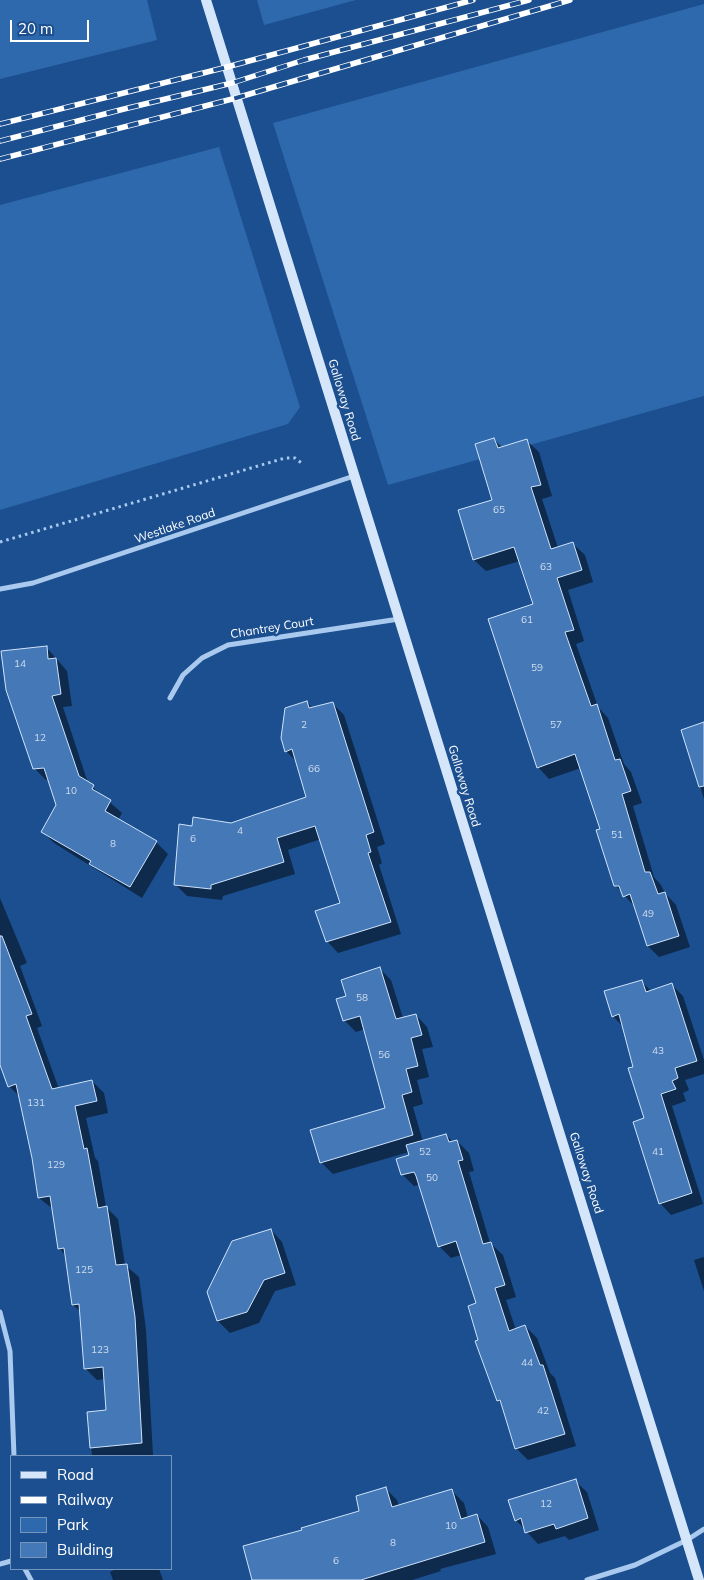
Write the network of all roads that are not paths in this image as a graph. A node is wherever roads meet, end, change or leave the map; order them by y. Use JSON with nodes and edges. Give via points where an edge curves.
{"nodes":[{"id":1,"x":206,"y":0,"type":"edge"},
{"id":2,"x":355,"y":476,"type":"junction"},
{"id":3,"x":0,"y":589,"type":"edge"},
{"id":4,"x":399,"y":619,"type":"junction"},
{"id":5,"x":170,"y":698,"type":"dead end"},
{"id":6,"x":0,"y":1312,"type":"edge"},
{"id":7,"x":14,"y":1455,"type":"edge"},
{"id":8,"x":704,"y":1529,"type":"edge"},
{"id":9,"x":687,"y":1540,"type":"junction"},
{"id":10,"x":587,"y":1580,"type":"edge"},
{"id":11,"x":699,"y":1580,"type":"edge"}],
"edges":[{"from":1,"to":2,"type":"street","name":"Galloway Road"},
{"from":2,"to":3,"type":"street","name":"Westlake Road","via":[[33,583]]},
{"from":2,"to":4,"type":"street","name":"Galloway Road"},
{"from":4,"to":5,"type":"street","name":"Chantrey Court","via":[[228,645],[202,658],[183,675]]},
{"from":4,"to":9,"type":"street","name":"Galloway Road"},
{"from":6,"to":7,"type":"street","via":[[10,1351]]},
{"from":8,"to":9,"type":"street"},
{"from":9,"to":10,"type":"street","via":[[635,1565]]},
{"from":9,"to":11,"type":"street","name":"Galloway Road"}]}
